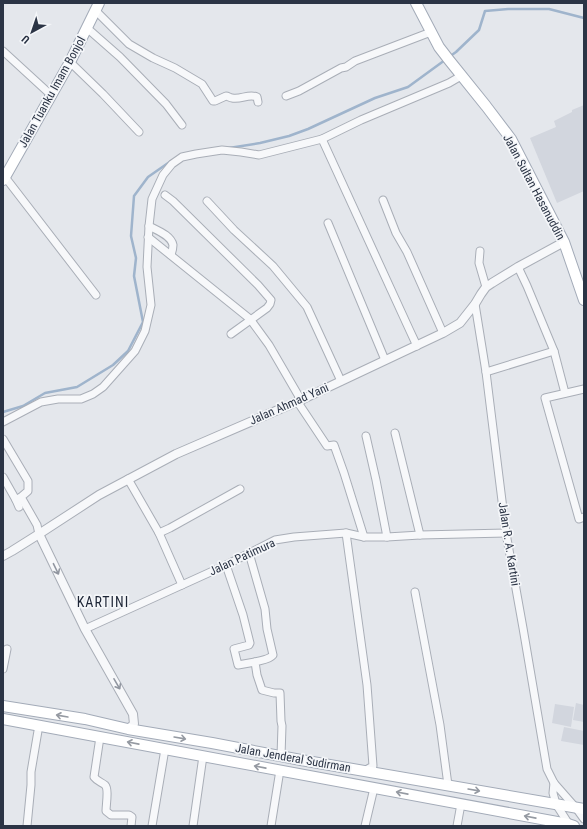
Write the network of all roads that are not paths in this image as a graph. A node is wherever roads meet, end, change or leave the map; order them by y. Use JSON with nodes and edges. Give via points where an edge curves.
{"nodes":[{"id":1,"x":416,"y":3,"type":"edge"},
{"id":2,"x":98,"y":7,"type":"edge"},
{"id":3,"x":87,"y":28,"type":"junction"},
{"id":4,"x":432,"y":32,"type":"junction"},
{"id":5,"x":3,"y":52,"type":"edge"},
{"id":6,"x":70,"y":62,"type":"junction"},
{"id":7,"x":458,"y":73,"type":"junction"},
{"id":8,"x":52,"y":95,"type":"junction"},
{"id":9,"x":286,"y":96,"type":"dead end"},
{"id":10,"x":258,"y":102,"type":"dead end"},
{"id":11,"x":182,"y":125,"type":"dead end"},
{"id":12,"x":139,"y":132,"type":"dead end"},
{"id":13,"x":322,"y":140,"type":"junction"},
{"id":14,"x":4,"y":178,"type":"edge"},
{"id":15,"x":165,"y":196,"type":"dead end"},
{"id":16,"x":382,"y":200,"type":"dead end"},
{"id":17,"x":207,"y":201,"type":"dead end"},
{"id":18,"x":328,"y":223,"type":"dead end"},
{"id":19,"x":149,"y":226,"type":"junction"},
{"id":20,"x":148,"y":237,"type":"junction"},
{"id":21,"x":564,"y":242,"type":"junction"},
{"id":22,"x":480,"y":250,"type":"dead end"},
{"id":23,"x":171,"y":255,"type":"junction"},
{"id":24,"x":518,"y":267,"type":"junction"},
{"id":25,"x":486,"y":287,"type":"junction"},
{"id":26,"x":96,"y":295,"type":"dead end"},
{"id":27,"x":584,"y":300,"type":"edge"},
{"id":28,"x":475,"y":304,"type":"junction"},
{"id":29,"x":250,"y":319,"type":"junction"},
{"id":30,"x":444,"y":333,"type":"junction"},
{"id":31,"x":231,"y":334,"type":"dead end"},
{"id":32,"x":418,"y":346,"type":"junction"},
{"id":33,"x":554,"y":351,"type":"junction"},
{"id":34,"x":386,"y":360,"type":"junction"},
{"id":35,"x":486,"y":372,"type":"junction"},
{"id":36,"x":340,"y":381,"type":"junction"},
{"id":37,"x":584,"y":389,"type":"edge"},
{"id":38,"x":565,"y":394,"type":"junction"},
{"id":39,"x":299,"y":400,"type":"junction"},
{"id":40,"x":3,"y":422,"type":"edge"},
{"id":41,"x":395,"y":433,"type":"dead end"},
{"id":42,"x":366,"y":436,"type":"dead end"},
{"id":43,"x":3,"y":439,"type":"edge"},
{"id":44,"x":3,"y":477,"type":"edge"},
{"id":45,"x":128,"y":478,"type":"junction"},
{"id":46,"x":240,"y":489,"type":"dead end"},
{"id":47,"x":19,"y":501,"type":"junction"},
{"id":48,"x":584,"y":517,"type":"edge"},
{"id":49,"x":159,"y":533,"type":"junction"},
{"id":50,"x":346,"y":533,"type":"junction"},
{"id":51,"x":506,"y":533,"type":"junction"},
{"id":52,"x":39,"y":534,"type":"junction"},
{"id":53,"x":420,"y":535,"type":"junction"},
{"id":54,"x":364,"y":537,"type":"junction"},
{"id":55,"x":387,"y":538,"type":"junction"},
{"id":56,"x":249,"y":553,"type":"junction"},
{"id":57,"x":3,"y":556,"type":"edge"},
{"id":58,"x":226,"y":565,"type":"junction"},
{"id":59,"x":182,"y":585,"type":"junction"},
{"id":60,"x":415,"y":592,"type":"dead end"},
{"id":61,"x":85,"y":629,"type":"junction"},
{"id":62,"x":7,"y":649,"type":"dead end"},
{"id":63,"x":255,"y":662,"type":"junction"},
{"id":64,"x":3,"y":669,"type":"edge"},
{"id":65,"x":3,"y":706,"type":"edge"},
{"id":66,"x":3,"y":718,"type":"edge"},
{"id":67,"x":86,"y":720,"type":"junction"},
{"id":68,"x":39,"y":725,"type":"junction"},
{"id":69,"x":128,"y":729,"type":"junction"},
{"id":70,"x":83,"y":734,"type":"junction"},
{"id":71,"x":100,"y":737,"type":"junction"},
{"id":72,"x":165,"y":749,"type":"junction"},
{"id":73,"x":203,"y":756,"type":"junction"},
{"id":74,"x":281,"y":756,"type":"junction"},
{"id":75,"x":301,"y":760,"type":"junction"},
{"id":76,"x":280,"y":770,"type":"junction"},
{"id":77,"x":364,"y":771,"type":"junction"},
{"id":78,"x":301,"y":774,"type":"junction"},
{"id":79,"x":554,"y":782,"type":"junction"},
{"id":80,"x":448,"y":786,"type":"junction"},
{"id":81,"x":374,"y":788,"type":"junction"},
{"id":82,"x":461,"y":804,"type":"junction"},
{"id":83,"x":556,"y":804,"type":"junction"},
{"id":84,"x":580,"y":808,"type":"edge"},
{"id":85,"x":584,"y":818,"type":"edge"},
{"id":86,"x":552,"y":824,"type":"edge"},
{"id":87,"x":571,"y":825,"type":"edge"},
{"id":88,"x":27,"y":826,"type":"edge"},
{"id":89,"x":132,"y":826,"type":"edge"},
{"id":90,"x":152,"y":826,"type":"edge"},
{"id":91,"x":193,"y":826,"type":"edge"},
{"id":92,"x":272,"y":826,"type":"edge"},
{"id":93,"x":365,"y":826,"type":"edge"},
{"id":94,"x":457,"y":826,"type":"edge"}],
"edges":[{"from":1,"to":4,"type":"main road","name":"Jalan Sultan Hasanuddin"},
{"from":2,"to":3,"type":"main road","name":"Jalan Tuanku Imam Bonjol"},
{"from":2,"to":10,"type":"street","via":[[129,44],[202,84],[213,101],[226,96],[235,98],[252,95],[257,97]]},
{"from":3,"to":6,"type":"main road","name":"Jalan Tuanku Imam Bonjol"},
{"from":3,"to":11,"type":"street","via":[[120,57],[166,104]]},
{"from":4,"to":7,"type":"main road","name":"Jalan Sultan Hasanuddin","via":[[439,47]]},
{"from":4,"to":9,"type":"street","via":[[355,61]]},
{"from":5,"to":8,"type":"street"},
{"from":6,"to":8,"type":"main road","name":"Jalan Tuanku Imam Bonjol"},
{"from":6,"to":12,"type":"street"},
{"from":7,"to":13,"type":"street","via":[[449,83],[361,120]]},
{"from":7,"to":21,"type":"main road","name":"Jalan Sultan Hasanuddin","via":[[511,139]]},
{"from":8,"to":14,"type":"main road","name":"Jalan Tuanku Imam Bonjol"},
{"from":13,"to":19,"type":"street","via":[[259,156],[222,150],[182,157],[163,175],[152,199]]},
{"from":13,"to":32,"type":"street"},
{"from":14,"to":26,"type":"street"},
{"from":15,"to":29,"type":"street","via":[[173,201],[271,300],[270,304]]},
{"from":16,"to":30,"type":"street"},
{"from":17,"to":36,"type":"street","via":[[272,266],[307,307]]},
{"from":18,"to":34,"type":"street"},
{"from":19,"to":20,"type":"street"},
{"from":19,"to":23,"type":"street","via":[[170,239],[173,246]]},
{"from":20,"to":23,"type":"street"},
{"from":20,"to":40,"type":"street","via":[[147,267],[151,305],[145,330],[135,351],[103,387],[93,394],[81,399],[40,402]]},
{"from":21,"to":24,"type":"street","name":"Jalan Ahmad Yani"},
{"from":21,"to":27,"type":"main road","name":"Jalan Sultan Hasanuddin"},
{"from":22,"to":25,"type":"street","via":[[479,263]]},
{"from":23,"to":29,"type":"street"},
{"from":24,"to":25,"type":"street","name":"Jalan Ahmad Yani"},
{"from":24,"to":33,"type":"street"},
{"from":25,"to":28,"type":"street","name":"Jalan Ahmad Yani"},
{"from":28,"to":30,"type":"street","name":"Jalan Ahmad Yani","via":[[460,323]]},
{"from":28,"to":35,"type":"street","name":"Jalan R. A. Kartini"},
{"from":29,"to":31,"type":"street"},
{"from":29,"to":39,"type":"street","via":[[269,345]]},
{"from":30,"to":32,"type":"street","name":"Jalan Ahmad Yani"},
{"from":32,"to":34,"type":"street","name":"Jalan Ahmad Yani"},
{"from":33,"to":35,"type":"street"},
{"from":33,"to":38,"type":"street"},
{"from":34,"to":36,"type":"street","name":"Jalan Ahmad Yani"},
{"from":35,"to":51,"type":"street","name":"Jalan R. A. Kartini"},
{"from":36,"to":39,"type":"street","name":"Jalan Ahmad Yani"},
{"from":37,"to":38,"type":"street"},
{"from":38,"to":48,"type":"street","via":[[545,398],[579,519]]},
{"from":39,"to":45,"type":"street","name":"Jalan Ahmad Yani"},
{"from":39,"to":54,"type":"street","via":[[327,446],[334,444]]},
{"from":41,"to":53,"type":"street"},
{"from":42,"to":55,"type":"street"},
{"from":43,"to":47,"type":"street","via":[[28,481],[28,491]]},
{"from":44,"to":47,"type":"street"},
{"from":45,"to":49,"type":"street"},
{"from":45,"to":52,"type":"street","name":"Jalan Ahmad Yani"},
{"from":46,"to":49,"type":"street"},
{"from":47,"to":52,"type":"street","via":[[37,525]]},
{"from":49,"to":59,"type":"street"},
{"from":50,"to":54,"type":"street","name":"Jalan Patimura"},
{"from":50,"to":56,"type":"street","name":"Jalan Patimura","via":[[275,540]]},
{"from":50,"to":77,"type":"street","via":[[366,685],[373,766]]},
{"from":51,"to":53,"type":"street","name":"Jalan Patimura"},
{"from":51,"to":79,"type":"street","name":"Jalan R. A. Kartini","via":[[547,769]]},
{"from":52,"to":57,"type":"street","name":"Jalan Ahmad Yani"},
{"from":52,"to":61,"type":"street","one_way":true},
{"from":53,"to":55,"type":"street","name":"Jalan Patimura"},
{"from":54,"to":55,"type":"street","name":"Jalan Patimura"},
{"from":56,"to":58,"type":"street","name":"Jalan Patimura"},
{"from":56,"to":63,"type":"street","via":[[265,609],[273,655]]},
{"from":58,"to":59,"type":"street","name":"Jalan Patimura"},
{"from":58,"to":63,"type":"street","via":[[250,643],[249,646],[234,649],[238,665]]},
{"from":59,"to":61,"type":"street","name":"Jalan Patimura"},
{"from":60,"to":80,"type":"street","via":[[440,725]]},
{"from":61,"to":69,"type":"street","one_way":true,"via":[[133,714],[134,724]]},
{"from":62,"to":64,"type":"street"},
{"from":63,"to":74,"type":"street","via":[[262,690],[280,693]]},
{"from":67,"to":65,"type":"main road","name":"Jalan Jenderal Sudirman","one_way":true},
{"from":66,"to":68,"type":"main road","name":"Jalan Jenderal Sudirman"},
{"from":67,"to":69,"type":"main road","name":"Jalan Jenderal Sudirman"},
{"from":67,"to":70,"type":"main road"},
{"from":68,"to":70,"type":"main road","name":"Jalan Jenderal Sudirman"},
{"from":68,"to":88,"type":"street","via":[[31,772]]},
{"from":69,"to":74,"type":"main road","name":"Jalan Jenderal Sudirman","one_way":true},
{"from":70,"to":71,"type":"main road","name":"Jalan Jenderal Sudirman"},
{"from":72,"to":71,"type":"main road","name":"Jalan Jenderal Sudirman","one_way":true},
{"from":71,"to":89,"type":"street","via":[[94,777],[107,789],[106,811],[111,815],[131,816]]},
{"from":72,"to":73,"type":"main road","name":"Jalan Jenderal Sudirman"},
{"from":72,"to":90,"type":"street"},
{"from":76,"to":73,"type":"main road","name":"Jalan Jenderal Sudirman","one_way":true},
{"from":73,"to":91,"type":"street"},
{"from":74,"to":75,"type":"main road","name":"Jalan Jenderal Sudirman"},
{"from":75,"to":77,"type":"main road","name":"Jalan Jenderal Sudirman"},
{"from":75,"to":78,"type":"main road"},
{"from":76,"to":78,"type":"main road","name":"Jalan Jenderal Sudirman"},
{"from":76,"to":92,"type":"street"},
{"from":77,"to":80,"type":"main road","name":"Jalan Jenderal Sudirman"},
{"from":78,"to":81,"type":"main road","name":"Jalan Jenderal Sudirman"},
{"from":79,"to":83,"type":"street","name":"Jalan R. A. Kartini"},
{"from":79,"to":84,"type":"street","name":"Jalan R. A. Kartini"},
{"from":80,"to":83,"type":"main road","name":"Jalan Jenderal Sudirman","one_way":true},
{"from":82,"to":81,"type":"main road","name":"Jalan Jenderal Sudirman","one_way":true},
{"from":81,"to":93,"type":"street"},
{"from":86,"to":82,"type":"main road","name":"Jalan Jenderal Sudirman","one_way":true},
{"from":82,"to":94,"type":"street"},
{"from":83,"to":84,"type":"main road","name":"Jalan Jenderal Sudirman"},
{"from":83,"to":87,"type":"street","name":"Jalan R. A. Kartini"},
{"from":84,"to":85,"type":"street","name":"Jalan R. A. Kartini"},
{"from":86,"to":87,"type":"main road","name":"Jalan Jenderal Sudirman"}]}
